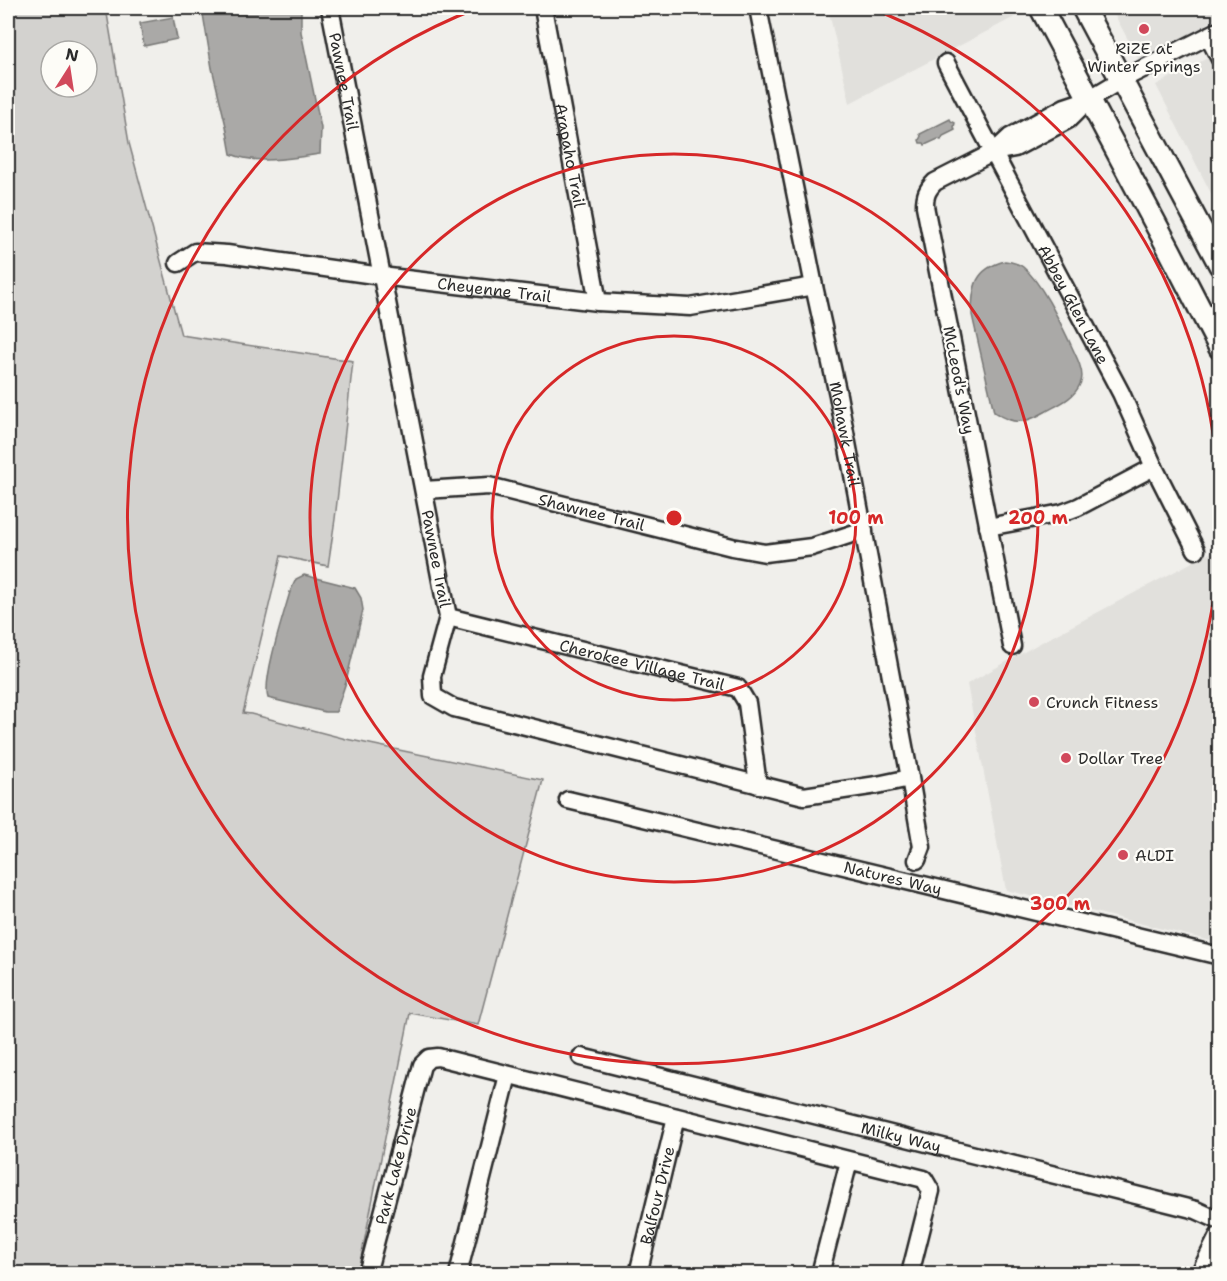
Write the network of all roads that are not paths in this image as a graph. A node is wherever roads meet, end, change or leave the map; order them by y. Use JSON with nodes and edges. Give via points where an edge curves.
{"nodes":[{"id":1,"x":330,"y":8,"type":"edge"},
{"id":2,"x":543,"y":8,"type":"edge"},
{"id":3,"x":758,"y":8,"type":"edge"},
{"id":4,"x":1041,"y":8,"type":"edge"},
{"id":5,"x":1083,"y":8,"type":"edge"},
{"id":6,"x":1214,"y":33,"type":"edge"},
{"id":7,"x":1220,"y":58,"type":"edge"},
{"id":8,"x":946,"y":63,"type":"dead end"},
{"id":9,"x":1121,"y":80,"type":"junction"},
{"id":10,"x":1089,"y":99,"type":"junction"},
{"id":11,"x":994,"y":152,"type":"junction"},
{"id":12,"x":1170,"y":251,"type":"junction"},
{"id":13,"x":178,"y":263,"type":"dead end"},
{"id":14,"x":1220,"y":266,"type":"edge"},
{"id":15,"x":381,"y":276,"type":"junction"},
{"id":16,"x":814,"y":286,"type":"junction"},
{"id":17,"x":598,"y":303,"type":"junction"},
{"id":18,"x":1220,"y":325,"type":"edge"},
{"id":19,"x":1220,"y":348,"type":"edge"},
{"id":20,"x":1154,"y":467,"type":"junction"},
{"id":21,"x":424,"y":490,"type":"junction"},
{"id":22,"x":988,"y":527,"type":"junction"},
{"id":23,"x":864,"y":530,"type":"junction"},
{"id":24,"x":1196,"y":550,"type":"dead end"},
{"id":25,"x":448,"y":617,"type":"junction"},
{"id":26,"x":1012,"y":646,"type":"dead end"},
{"id":27,"x":910,"y":778,"type":"junction"},
{"id":28,"x":758,"y":784,"type":"junction"},
{"id":29,"x":568,"y":800,"type":"dead end"},
{"id":30,"x":917,"y":860,"type":"dead end"},
{"id":31,"x":1220,"y":956,"type":"edge"},
{"id":32,"x":581,"y":1057,"type":"dead end"},
{"id":33,"x":508,"y":1075,"type":"junction"},
{"id":34,"x":676,"y":1117,"type":"junction"},
{"id":35,"x":849,"y":1161,"type":"junction"},
{"id":36,"x":1220,"y":1221,"type":"edge"},
{"id":37,"x":1218,"y":1242,"type":"edge"},
{"id":38,"x":367,"y":1274,"type":"edge"},
{"id":39,"x":458,"y":1274,"type":"edge"},
{"id":40,"x":638,"y":1274,"type":"edge"},
{"id":41,"x":820,"y":1274,"type":"edge"},
{"id":42,"x":910,"y":1274,"type":"edge"},
{"id":43,"x":1202,"y":1274,"type":"edge"}],
"edges":[{"from":1,"to":15,"type":"street","name":"Pawnee Trail"},
{"from":2,"to":17,"type":"street","name":"Arapaho Trail"},
{"from":3,"to":16,"type":"street","name":"Mohawk Trail"},
{"from":4,"to":10,"type":"main road"},
{"from":5,"to":9,"type":"main road"},
{"from":6,"to":7,"type":"street"},
{"from":6,"to":9,"type":"street","name":"McLeod's Way"},
{"from":8,"to":11,"type":"street","name":"Abbey Glen Lane"},
{"from":9,"to":10,"type":"street","name":"McLeod's Way"},
{"from":9,"to":14,"type":"main road"},
{"from":10,"to":11,"type":"street","name":"McLeod's Way","via":[[1065,107],[1010,137]]},
{"from":10,"to":12,"type":"main road"},
{"from":11,"to":20,"type":"street","name":"Abbey Glen Lane","via":[[1121,393]]},
{"from":11,"to":22,"type":"street","name":"McLeod's Way","via":[[935,182],[925,196]]},
{"from":12,"to":18,"type":"main road","via":[[1196,282]]},
{"from":12,"to":19,"type":"main road"},
{"from":13,"to":15,"type":"street","name":"Cheyenne Trail","via":[[195,252],[227,254]]},
{"from":15,"to":17,"type":"street","name":"Cheyenne Trail"},
{"from":15,"to":21,"type":"street","name":"Pawnee Trail"},
{"from":16,"to":17,"type":"street","name":"Cheyenne Trail","via":[[690,307]]},
{"from":16,"to":23,"type":"street","name":"Mohawk Trail"},
{"from":20,"to":22,"type":"street","via":[[1062,513]]},
{"from":20,"to":24,"type":"street","name":"Abbey Glen Lane"},
{"from":21,"to":23,"type":"street","name":"Shawnee Trail","via":[[489,486],[765,553],[812,547]]},
{"from":21,"to":25,"type":"street","name":"Pawnee Trail"},
{"from":22,"to":26,"type":"street","name":"McLeod's Way"},
{"from":23,"to":27,"type":"street","name":"Mohawk Trail"},
{"from":25,"to":28,"type":"street","name":"Cherokee Village Trail","via":[[738,688],[747,703]]},
{"from":25,"to":28,"type":"street","name":"Pawnee Trail","via":[[432,676],[433,696],[454,708]]},
{"from":27,"to":28,"type":"street","name":"Pawnee Trail","via":[[804,796]]},
{"from":27,"to":30,"type":"street","name":"Mohawk Trail","via":[[922,847]]},
{"from":29,"to":31,"type":"street","name":"Natures Way"},
{"from":32,"to":36,"type":"street","name":"Milky Way","via":[[1196,1210]]},
{"from":33,"to":34,"type":"street"},
{"from":33,"to":38,"type":"street","name":"Park Lake Drive","via":[[438,1057],[429,1058],[422,1065]]},
{"from":33,"to":39,"type":"street"},
{"from":34,"to":35,"type":"street"},
{"from":34,"to":40,"type":"street","name":"Balfour Drive"},
{"from":35,"to":41,"type":"street"},
{"from":35,"to":42,"type":"street","via":[[927,1182],[931,1191]]},
{"from":37,"to":43,"type":"main road"}]}
